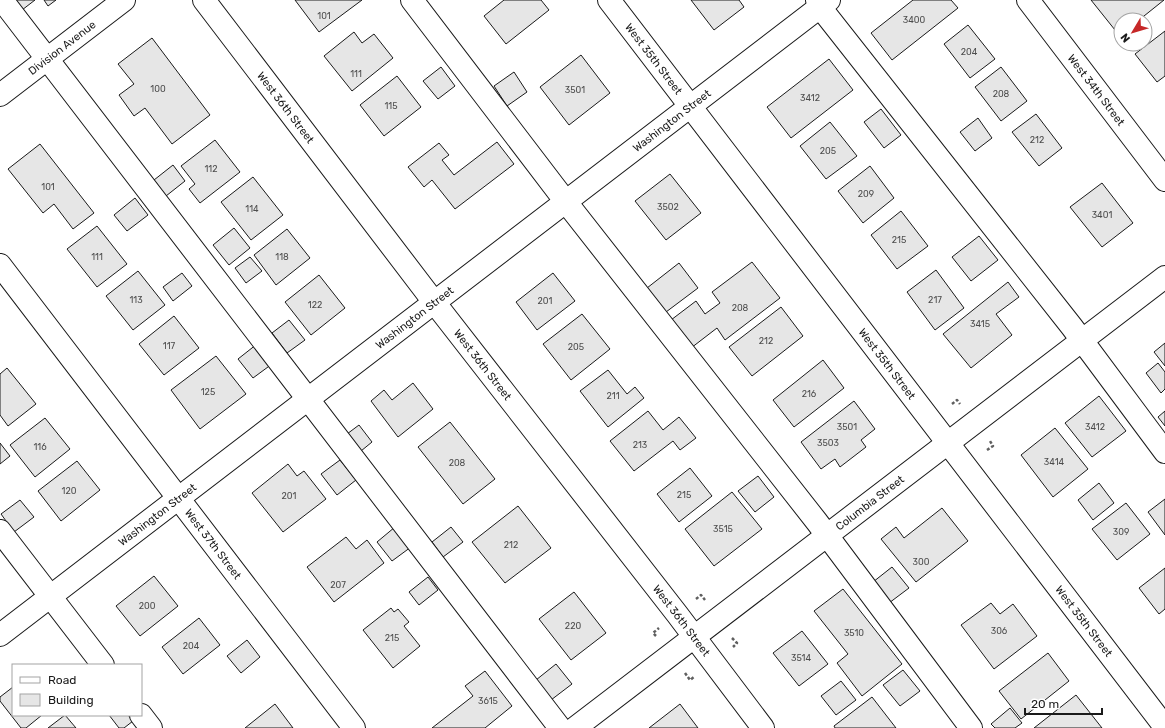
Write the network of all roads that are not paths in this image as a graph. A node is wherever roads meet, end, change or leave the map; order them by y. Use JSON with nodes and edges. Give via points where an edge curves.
{"nodes":[{"id":1,"x":2,"y":0,"type":"edge"},
{"id":2,"x":124,"y":0,"type":"edge"},
{"id":3,"x":204,"y":0,"type":"edge"},
{"id":4,"x":412,"y":0,"type":"edge"},
{"id":5,"x":609,"y":0,"type":"edge"},
{"id":6,"x":1028,"y":0,"type":"edge"},
{"id":7,"x":822,"y":2,"type":"edge"},
{"id":8,"x":47,"y":59,"type":"junction"},
{"id":9,"x":0,"y":95,"type":"edge"},
{"id":10,"x":690,"y":106,"type":"junction"},
{"id":11,"x":1165,"y":180,"type":"edge"},
{"id":12,"x":566,"y":202,"type":"junction"},
{"id":13,"x":0,"y":265,"type":"edge"},
{"id":14,"x":1165,"y":277,"type":"edge"},
{"id":15,"x":434,"y":302,"type":"junction"},
{"id":16,"x":1082,"y":341,"type":"junction"},
{"id":17,"x":308,"y":399,"type":"junction"},
{"id":18,"x":948,"y":443,"type":"junction"},
{"id":19,"x":1165,"y":452,"type":"edge"},
{"id":20,"x":178,"y":498,"type":"junction"},
{"id":21,"x":0,"y":531,"type":"edge"},
{"id":22,"x":828,"y":535,"type":"junction"},
{"id":23,"x":50,"y":596,"type":"junction"},
{"id":24,"x":0,"y":635,"type":"edge"},
{"id":25,"x":694,"y":637,"type":"junction"},
{"id":26,"x":102,"y":664,"type":"edge"},
{"id":27,"x":142,"y":716,"type":"edge"},
{"id":28,"x":1165,"y":727,"type":"edge"},
{"id":29,"x":151,"y":728,"type":"edge"},
{"id":30,"x":354,"y":728,"type":"edge"},
{"id":31,"x":560,"y":728,"type":"edge"},
{"id":32,"x":575,"y":728,"type":"edge"},
{"id":33,"x":763,"y":728,"type":"edge"},
{"id":34,"x":971,"y":728,"type":"edge"}],
"edges":[{"from":1,"to":8,"type":"street"},
{"from":2,"to":8,"type":"street","name":"Division Avenue"},
{"from":3,"to":15,"type":"street","name":"West 36th Street"},
{"from":4,"to":12,"type":"street"},
{"from":5,"to":10,"type":"street","name":"West 35th Street"},
{"from":6,"to":11,"type":"street","name":"West 34th Street"},
{"from":7,"to":10,"type":"street","name":"Washington Street"},
{"from":7,"to":16,"type":"street"},
{"from":8,"to":9,"type":"street","name":"Division Avenue"},
{"from":8,"to":17,"type":"street"},
{"from":10,"to":12,"type":"street","name":"Washington Street"},
{"from":10,"to":18,"type":"street","name":"West 35th Street"},
{"from":12,"to":15,"type":"street","name":"Washington Street"},
{"from":12,"to":22,"type":"street"},
{"from":13,"to":20,"type":"street","name":"West 37th Street"},
{"from":14,"to":16,"type":"street","name":"Columbia Street"},
{"from":15,"to":17,"type":"street","name":"Washington Street"},
{"from":15,"to":25,"type":"street","name":"West 36th Street"},
{"from":16,"to":18,"type":"street","name":"Columbia Street"},
{"from":16,"to":19,"type":"street"},
{"from":17,"to":20,"type":"street","name":"Washington Street"},
{"from":17,"to":31,"type":"street"},
{"from":18,"to":22,"type":"street","name":"Columbia Street"},
{"from":18,"to":28,"type":"street","name":"West 35th Street"},
{"from":20,"to":23,"type":"street","name":"Washington Street"},
{"from":20,"to":30,"type":"street","name":"West 37th Street"},
{"from":21,"to":23,"type":"street"},
{"from":22,"to":25,"type":"street","name":"Columbia Street"},
{"from":22,"to":34,"type":"street"},
{"from":23,"to":24,"type":"street","name":"Washington Street"},
{"from":23,"to":26,"type":"street"},
{"from":25,"to":32,"type":"street","name":"Columbia Street"},
{"from":25,"to":33,"type":"street","name":"West 36th Street"},
{"from":27,"to":29,"type":"street"}]}
